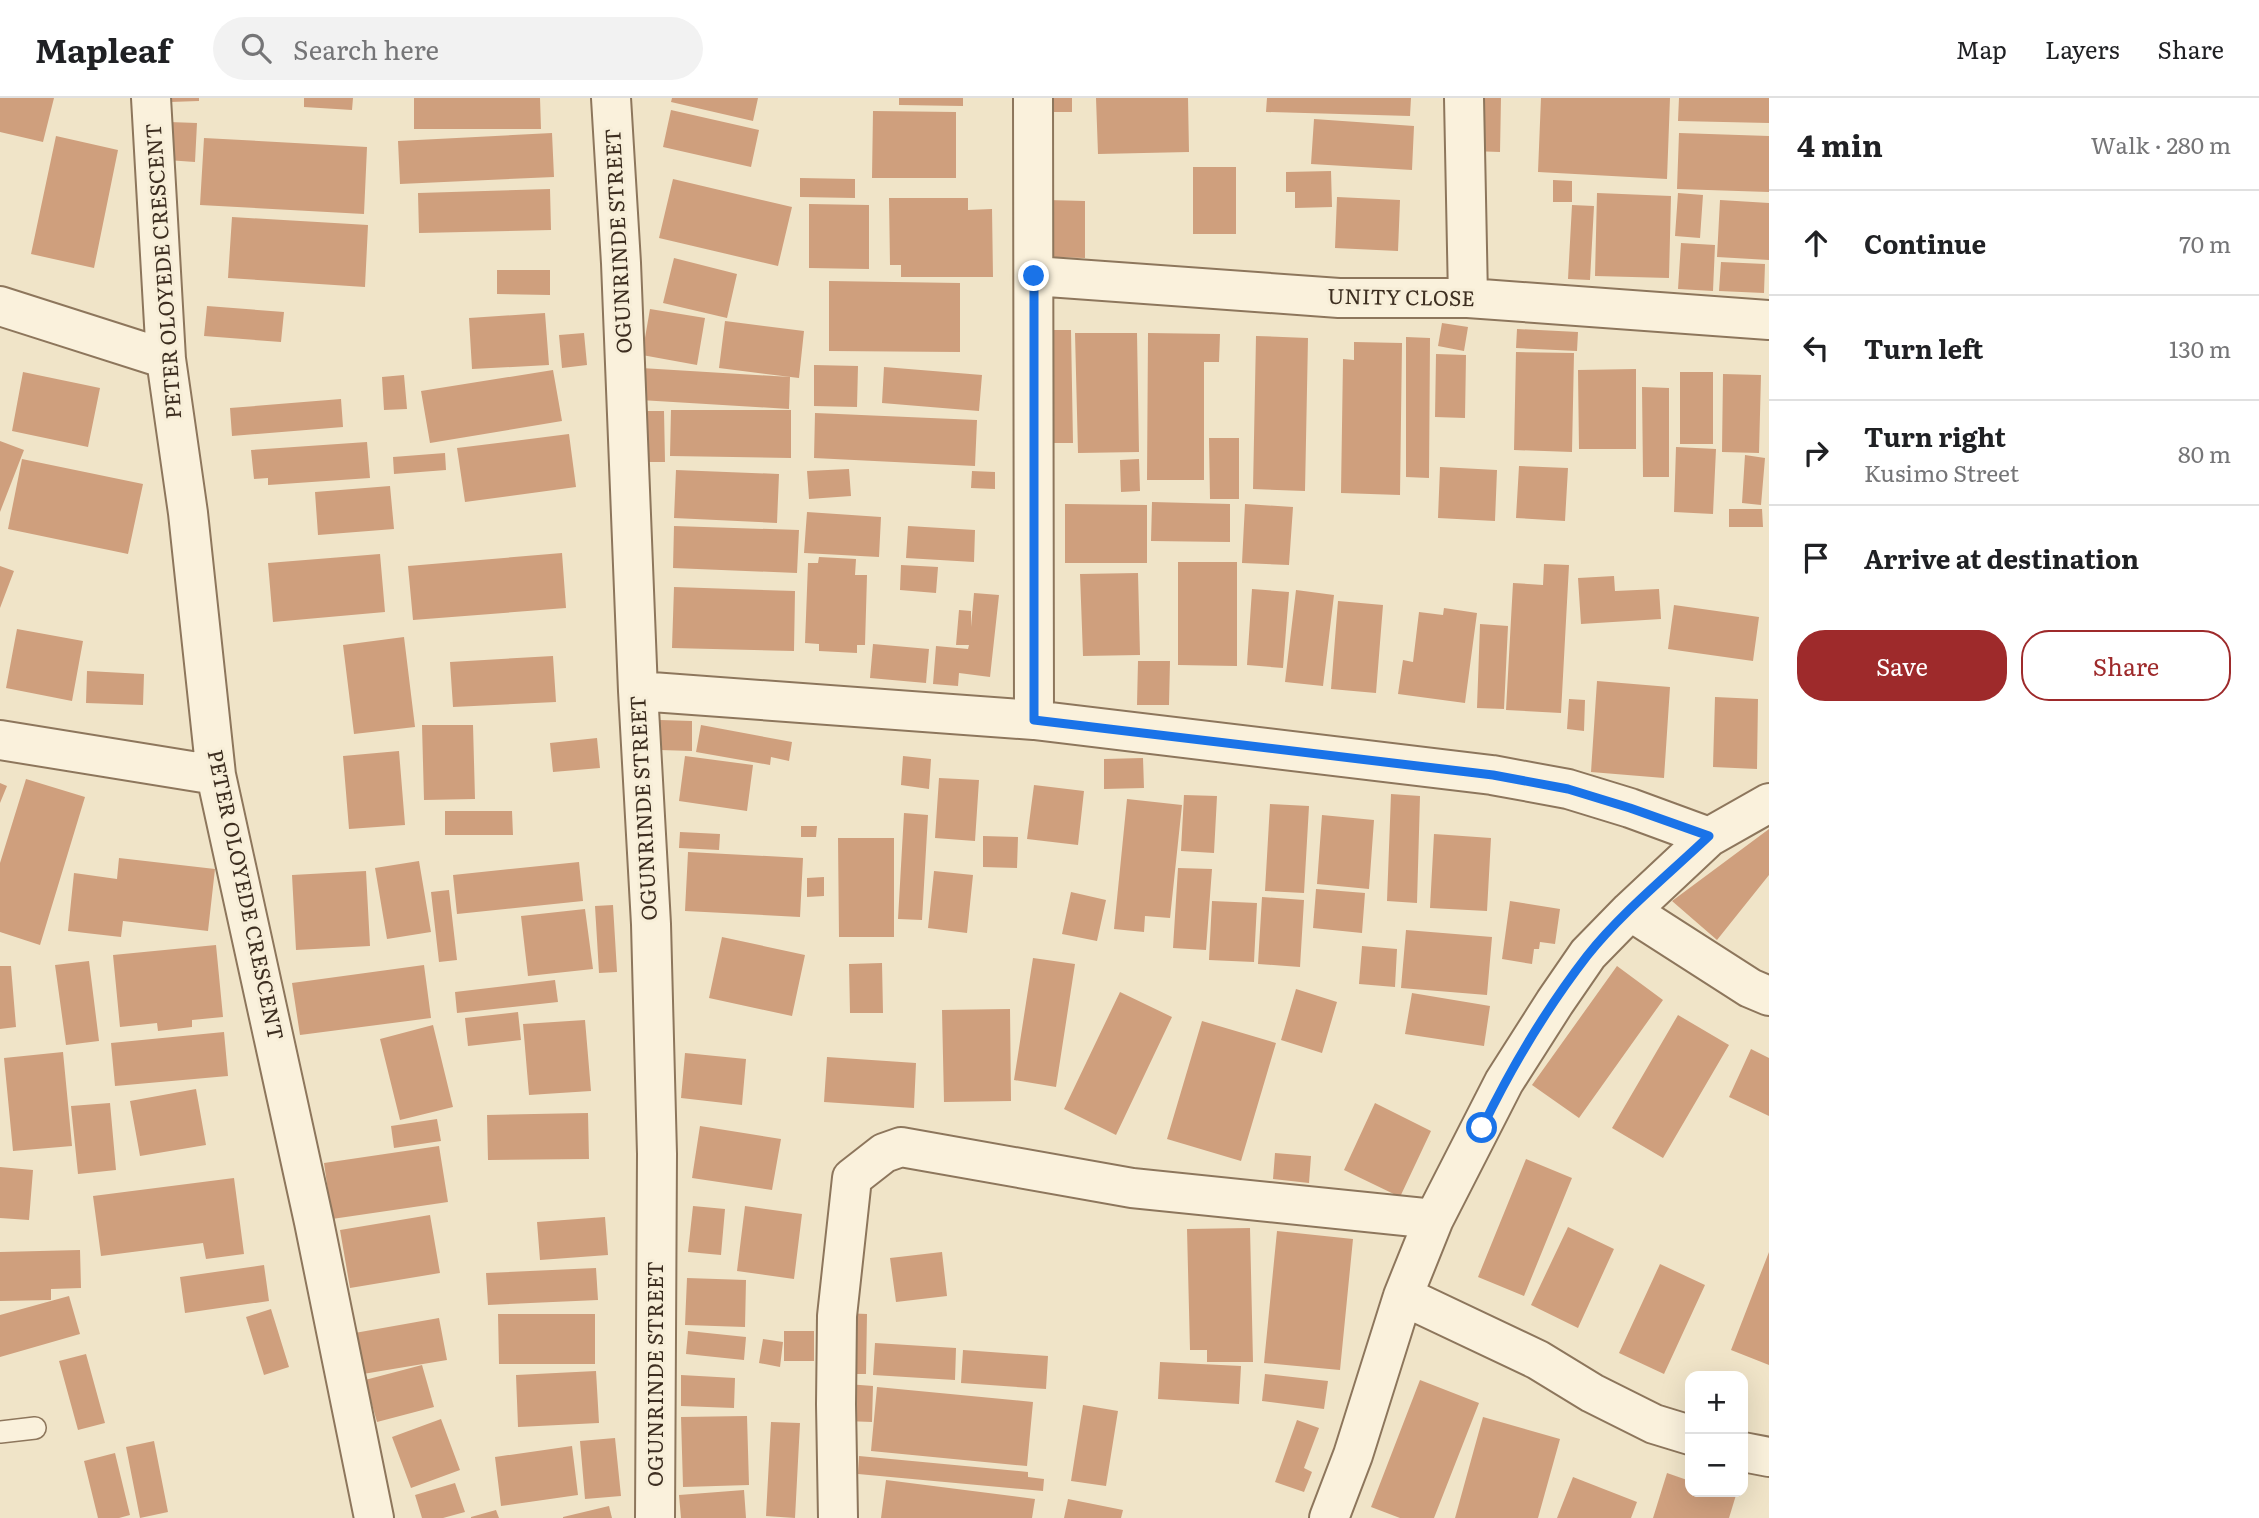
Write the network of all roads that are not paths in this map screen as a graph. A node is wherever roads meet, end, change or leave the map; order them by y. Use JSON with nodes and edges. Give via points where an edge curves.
{"nodes":[{"id":1,"x":152,"y":98,"type":"edge"},
{"id":2,"x":611,"y":98,"type":"edge"},
{"id":3,"x":1032,"y":98,"type":"edge"},
{"id":4,"x":1464,"y":98,"type":"edge"},
{"id":5,"x":1034,"y":276,"type":"junction"},
{"id":6,"x":1468,"y":298,"type":"junction"},
{"id":7,"x":0,"y":306,"type":"edge"},
{"id":8,"x":1769,"y":320,"type":"edge"},
{"id":9,"x":166,"y":359,"type":"junction"},
{"id":10,"x":638,"y":691,"type":"junction"},
{"id":11,"x":1034,"y":720,"type":"junction"},
{"id":12,"x":0,"y":740,"type":"edge"},
{"id":13,"x":216,"y":775,"type":"junction"},
{"id":14,"x":1769,"y":803,"type":"edge"},
{"id":15,"x":1709,"y":836,"type":"junction"},
{"id":16,"x":1630,"y":911,"type":"junction"},
{"id":17,"x":1769,"y":996,"type":"edge"},
{"id":18,"x":1434,"y":1219,"type":"junction"},
{"id":19,"x":1403,"y":1296,"type":"junction"},
{"id":20,"x":35,"y":1428,"type":"dead end"},
{"id":21,"x":0,"y":1432,"type":"edge"},
{"id":22,"x":1687,"y":1434,"type":"edge"},
{"id":23,"x":1748,"y":1453,"type":"edge"},
{"id":24,"x":1769,"y":1457,"type":"edge"},
{"id":25,"x":374,"y":1518,"type":"edge"},
{"id":26,"x":655,"y":1518,"type":"edge"},
{"id":27,"x":838,"y":1518,"type":"edge"},
{"id":28,"x":1329,"y":1518,"type":"edge"}],
"edges":[{"from":1,"to":9,"type":"street","name":"PETER OLOYEDE CRESCENT"},
{"from":2,"to":10,"type":"street","name":"OGUNRINDE STREET"},
{"from":3,"to":5,"type":"street"},
{"from":4,"to":6,"type":"street"},
{"from":5,"to":6,"type":"street","name":"UNITY CLOSE","via":[[1339,298]]},
{"from":5,"to":11,"type":"street"},
{"from":6,"to":8,"type":"street","name":"UNITY CLOSE"},
{"from":7,"to":9,"type":"street"},
{"from":9,"to":13,"type":"street","name":"PETER OLOYEDE CRESCENT"},
{"from":10,"to":11,"type":"street"},
{"from":10,"to":26,"type":"street","name":"OGUNRINDE STREET","via":[[657,1154]]},
{"from":11,"to":15,"type":"street","via":[[1493,775],[1568,789]]},
{"from":12,"to":13,"type":"street"},
{"from":13,"to":25,"type":"street","name":"PETER OLOYEDE CRESCENT"},
{"from":14,"to":15,"type":"street"},
{"from":15,"to":16,"type":"street"},
{"from":16,"to":17,"type":"street"},
{"from":16,"to":18,"type":"street","via":[[1588,954],[1504,1082]]},
{"from":18,"to":19,"type":"street"},
{"from":18,"to":27,"type":"street","via":[[1132,1188],[901,1147],[884,1153],[852,1178],[837,1316]]},
{"from":19,"to":22,"type":"street","via":[[1538,1360],[1654,1424]]},
{"from":19,"to":28,"type":"street"},
{"from":20,"to":21,"type":"lane"},
{"from":23,"to":24,"type":"street"}]}
